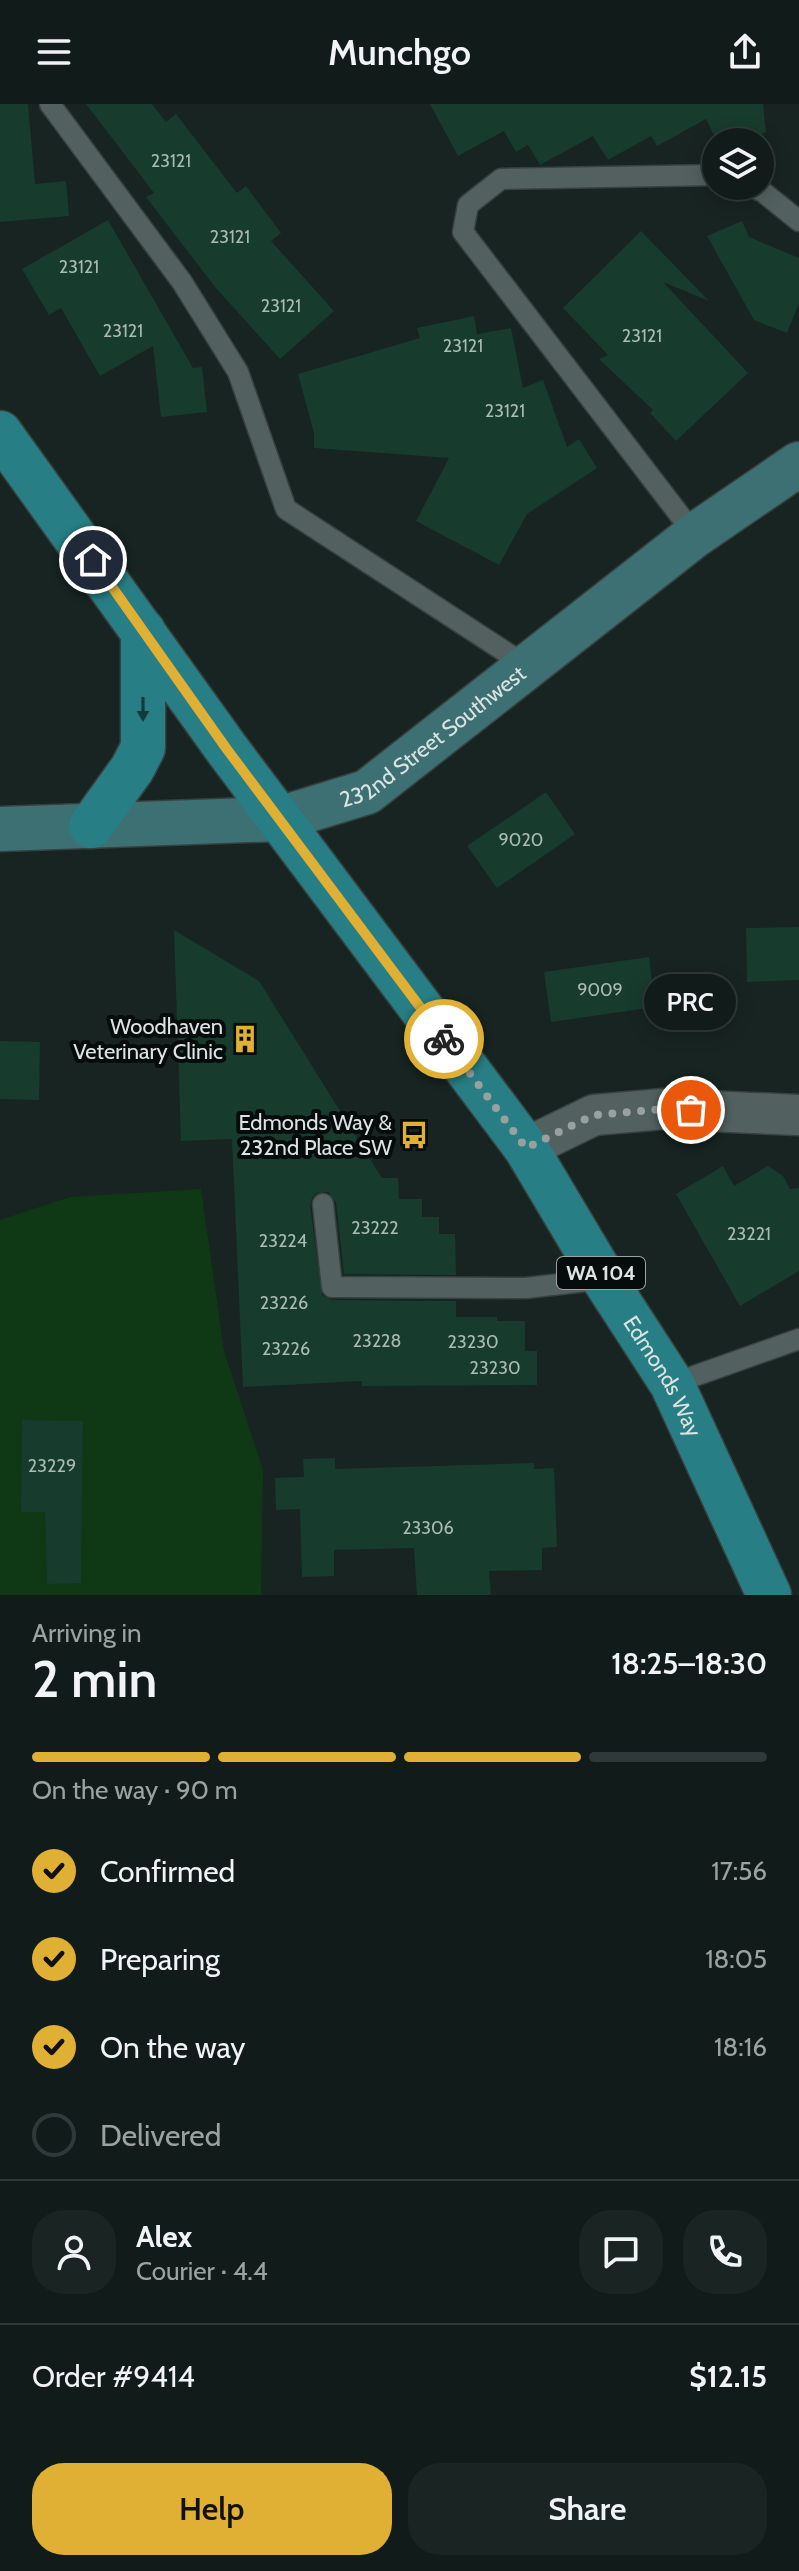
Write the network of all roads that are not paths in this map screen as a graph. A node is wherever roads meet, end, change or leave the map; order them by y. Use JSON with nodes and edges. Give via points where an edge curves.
{"nodes":[{"id":1,"x":50,"y":104,"type":"edge"},
{"id":2,"x":702,"y":175,"type":"edge"},
{"id":3,"x":773,"y":200,"type":"edge"},
{"id":4,"x":799,"y":221,"type":"edge"},
{"id":5,"x":0,"y":433,"type":"edge"},
{"id":6,"x":799,"y":464,"type":"edge"},
{"id":7,"x":695,"y":535,"type":"junction"},
{"id":8,"x":143,"y":631,"type":"junction"},
{"id":9,"x":527,"y":666,"type":"junction"},
{"id":10,"x":279,"y":819,"type":"junction"},
{"id":11,"x":91,"y":826,"type":"junction"},
{"id":12,"x":0,"y":829,"type":"edge"},
{"id":13,"x":799,"y":1115,"type":"edge"},
{"id":14,"x":526,"y":1148,"type":"junction"},
{"id":15,"x":323,"y":1204,"type":"dead end"},
{"id":16,"x":604,"y":1279,"type":"junction"},
{"id":17,"x":799,"y":1339,"type":"edge"},
{"id":18,"x":672,"y":1384,"type":"junction"},
{"id":19,"x":769,"y":1595,"type":"edge"}],
"edges":[{"from":1,"to":9,"type":"lane","via":[[182,282],[238,372],[286,509]]},
{"from":2,"to":7,"type":"lane","via":[[501,179],[468,205],[463,232]]},
{"from":3,"to":4,"type":"lane"},
{"from":5,"to":8,"type":"main road","name":"Edmonds Way","number":"WA 104"},
{"from":6,"to":7,"type":"street","name":"232nd Street Southwest"},
{"from":7,"to":9,"type":"street","name":"232nd Street Southwest"},
{"from":8,"to":10,"type":"main road","name":"Edmonds Way","number":"WA 104"},
{"from":8,"to":11,"type":"main road","one_way":true,"via":[[143,748]]},
{"from":9,"to":10,"type":"street","name":"232nd Street Southwest","via":[[367,792]]},
{"from":10,"to":11,"type":"street","name":"232nd Street Southwest"},
{"from":10,"to":14,"type":"main road","name":"Edmonds Way","number":"WA 104"},
{"from":11,"to":12,"type":"street","name":"232nd Street Southwest"},
{"from":13,"to":14,"type":"street","via":[[663,1109],[594,1115]]},
{"from":14,"to":16,"type":"main road","name":"Edmonds Way","number":"WA 104"},
{"from":15,"to":16,"type":"lane","via":[[332,1287],[526,1288]]},
{"from":16,"to":18,"type":"main road","name":"Edmonds Way","number":"WA 104"},
{"from":17,"to":18,"type":"lane"},
{"from":18,"to":19,"type":"main road","name":"Edmonds Way","number":"WA 104"}]}
